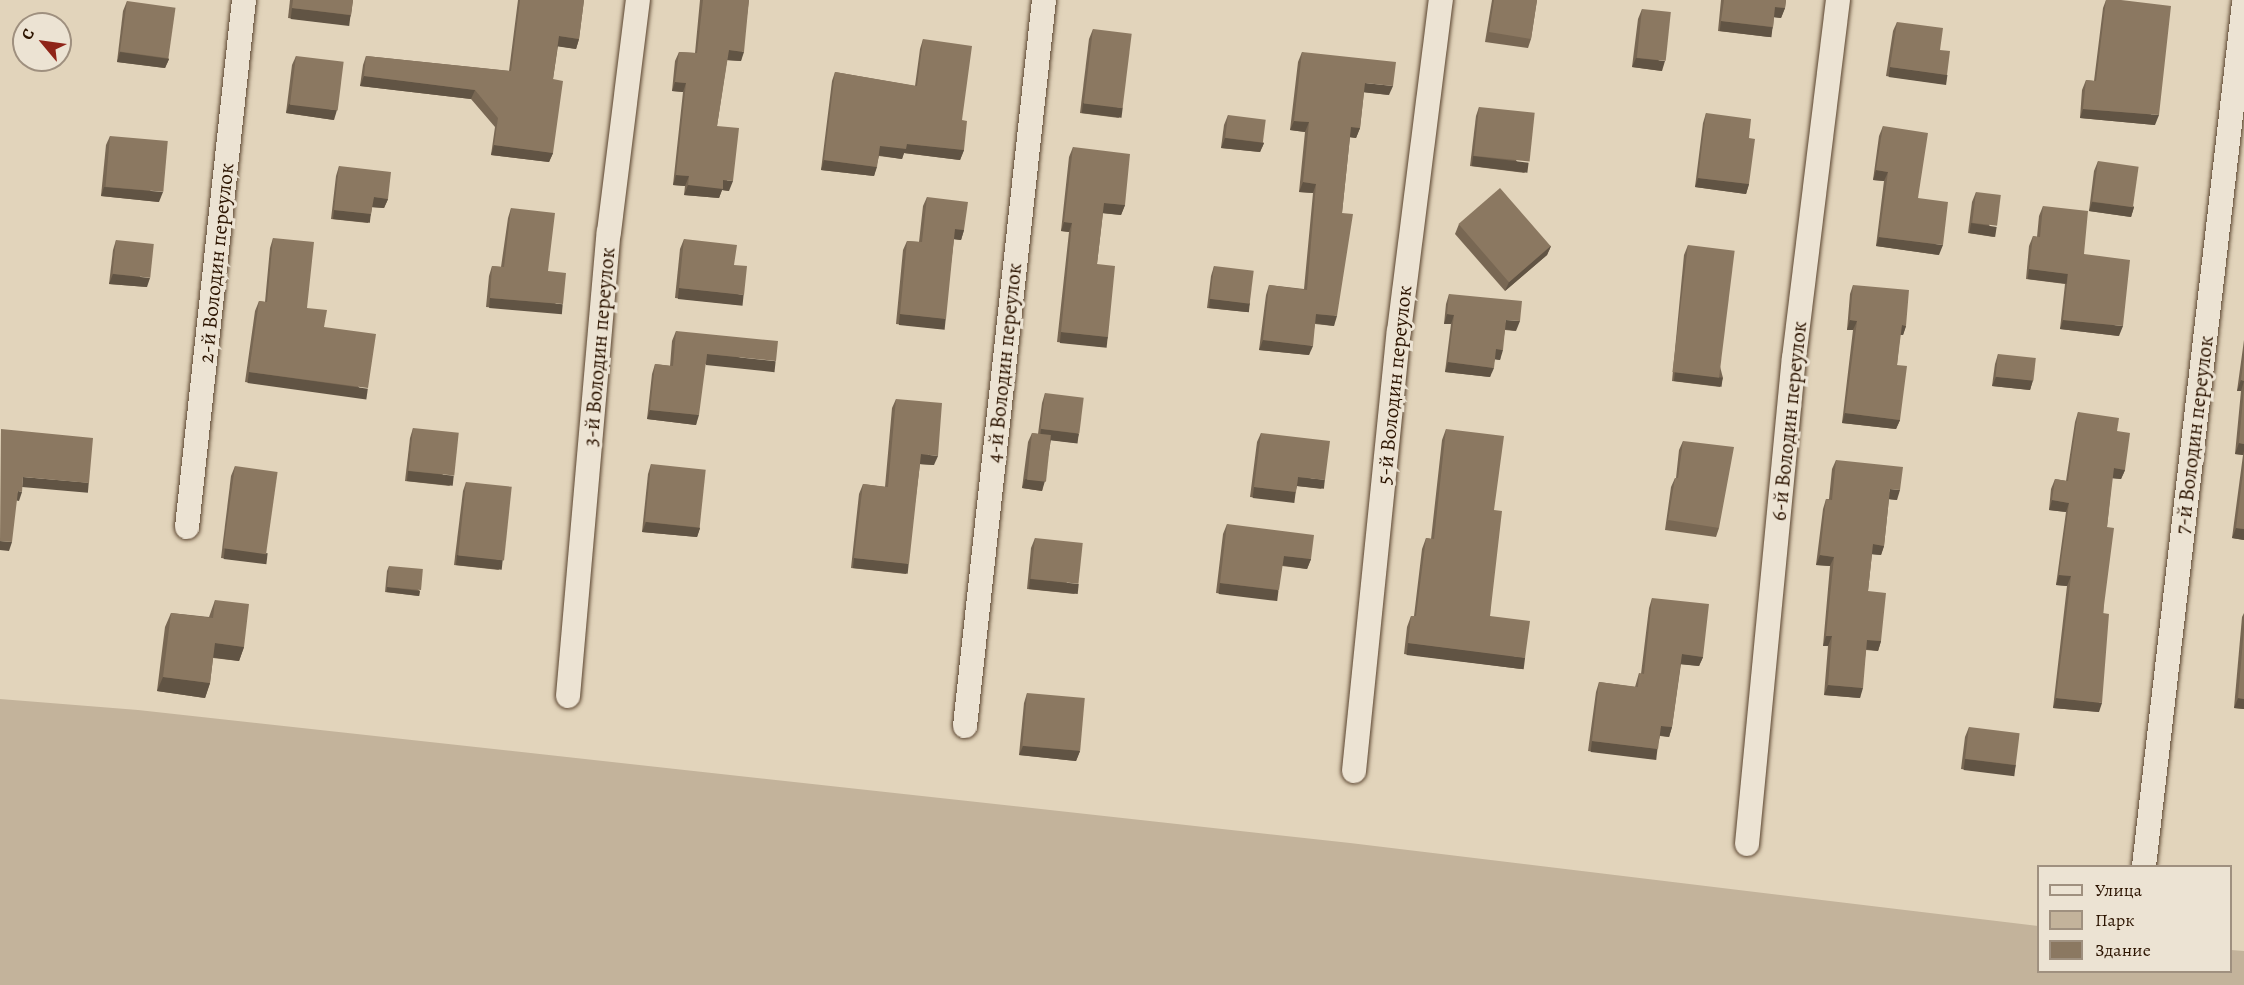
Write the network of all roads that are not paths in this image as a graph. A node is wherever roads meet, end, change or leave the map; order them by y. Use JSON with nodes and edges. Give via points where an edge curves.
{"nodes":[{"id":1,"x":244,"y":0,"type":"edge"},
{"id":2,"x":638,"y":0,"type":"edge"},
{"id":3,"x":1044,"y":0,"type":"edge"},
{"id":4,"x":1441,"y":0,"type":"edge"},
{"id":5,"x":1838,"y":0,"type":"edge"},
{"id":6,"x":2244,"y":3,"type":"edge"},
{"id":7,"x":187,"y":526,"type":"dead end"},
{"id":8,"x":568,"y":696,"type":"dead end"},
{"id":9,"x":965,"y":726,"type":"dead end"},
{"id":10,"x":1354,"y":771,"type":"dead end"},
{"id":11,"x":1747,"y":844,"type":"dead end"},
{"id":12,"x":2144,"y":865,"type":"edge"}],
"edges":[{"from":1,"to":7,"type":"street","name":"2-й Володин переулок"},
{"from":2,"to":8,"type":"street","name":"3-й Володин переулок","via":[[609,232]]},
{"from":3,"to":9,"type":"street","name":"4-й Володин переулок"},
{"from":4,"to":10,"type":"street","name":"5-й Володин переулок","via":[[1399,331]]},
{"from":5,"to":11,"type":"street","name":"6-й Володин переулок","via":[[1794,358]]},
{"from":6,"to":12,"type":"street","name":"7-й Володин переулок"}]}
